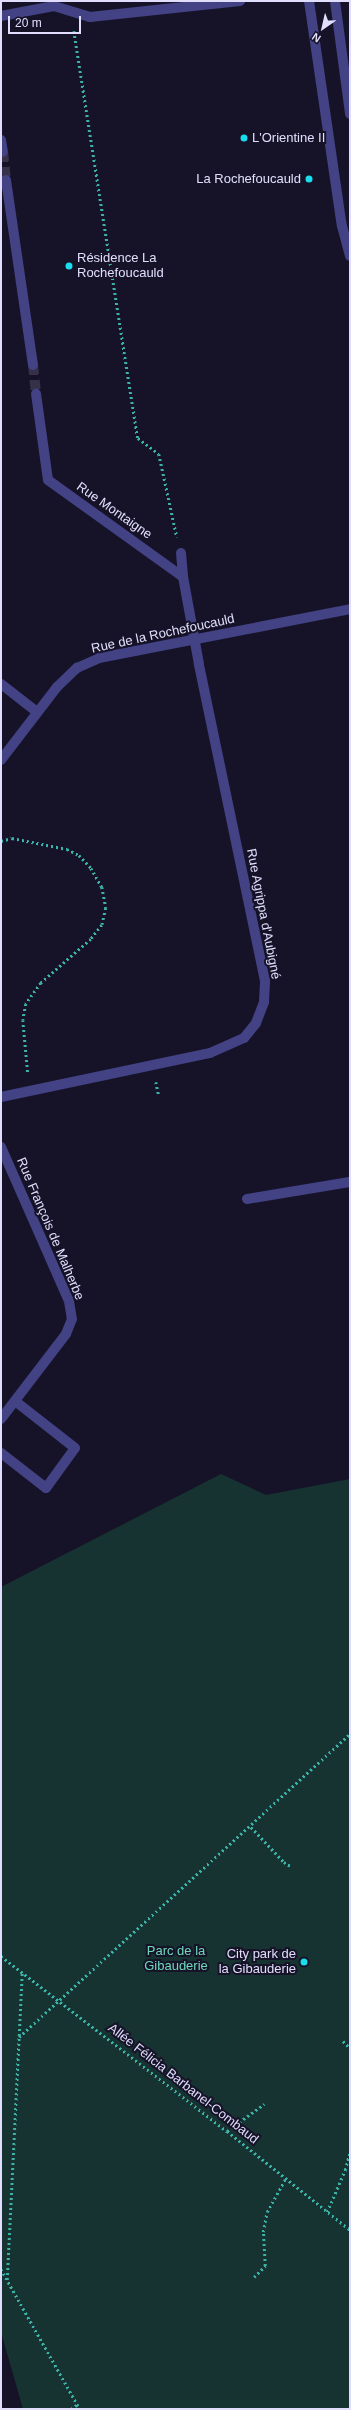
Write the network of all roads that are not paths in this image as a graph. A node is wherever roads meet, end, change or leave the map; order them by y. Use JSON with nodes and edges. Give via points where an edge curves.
{"nodes":[{"id":1,"x":240,"y":1,"type":"edge"},
{"id":2,"x":309,"y":1,"type":"edge"},
{"id":3,"x":335,"y":1,"type":"edge"},
{"id":4,"x":1,"y":16,"type":"edge"},
{"id":5,"x":350,"y":114,"type":"edge"},
{"id":6,"x":1,"y":140,"type":"edge"},
{"id":7,"x":3,"y":152,"type":"dead end"},
{"id":8,"x":6,"y":180,"type":"tunnel mouth"},
{"id":9,"x":350,"y":256,"type":"edge"},
{"id":10,"x":33,"y":365,"type":"tunnel mouth"},
{"id":11,"x":36,"y":394,"type":"tunnel mouth"},
{"id":12,"x":181,"y":553,"type":"road end"},
{"id":13,"x":183,"y":578,"type":"junction"},
{"id":14,"x":350,"y":609,"type":"edge"},
{"id":15,"x":194,"y":639,"type":"junction"},
{"id":16,"x":1,"y":684,"type":"edge"},
{"id":17,"x":37,"y":712,"type":"junction"},
{"id":18,"x":1,"y":760,"type":"edge"},
{"id":19,"x":1,"y":1096,"type":"edge"},
{"id":20,"x":1,"y":1147,"type":"edge"},
{"id":21,"x":350,"y":1182,"type":"edge"},
{"id":22,"x":247,"y":1199,"type":"dead end"},
{"id":23,"x":15,"y":1401,"type":"junction"},
{"id":24,"x":1,"y":1419,"type":"edge"},
{"id":25,"x":1,"y":1453,"type":"edge"}],
"edges":[{"from":1,"to":4,"type":"street","via":[[90,17],[54,6]]},
{"from":2,"to":9,"type":"street","via":[[339,205]]},
{"from":3,"to":5,"type":"street"},
{"from":6,"to":7,"type":"street"},
{"from":8,"to":10,"type":"street"},
{"from":11,"to":13,"type":"street","name":"Rue Montaigne","via":[[48,480]]},
{"from":12,"to":13,"type":"street"},
{"from":13,"to":15,"type":"street"},
{"from":14,"to":15,"type":"street","name":"Rue de la Rochefoucauld"},
{"from":15,"to":17,"type":"street","name":"Rue de la Rochefoucauld","via":[[93,660],[77,668],[57,687]]},
{"from":15,"to":19,"type":"street","name":"Rue Agrippa d'Aubigné","via":[[265,981],[264,1002],[256,1023],[244,1038],[221,1049]]},
{"from":16,"to":17,"type":"street"},
{"from":17,"to":18,"type":"street","name":"Rue de la Rochefoucauld"},
{"from":20,"to":23,"type":"street","name":"Rue François de Malherbe","via":[[69,1300],[72,1319],[66,1334]]},
{"from":21,"to":22,"type":"street"},
{"from":23,"to":24,"type":"street","name":"Rue François de Malherbe"},
{"from":23,"to":25,"type":"street","via":[[75,1448],[46,1488]]}]}
